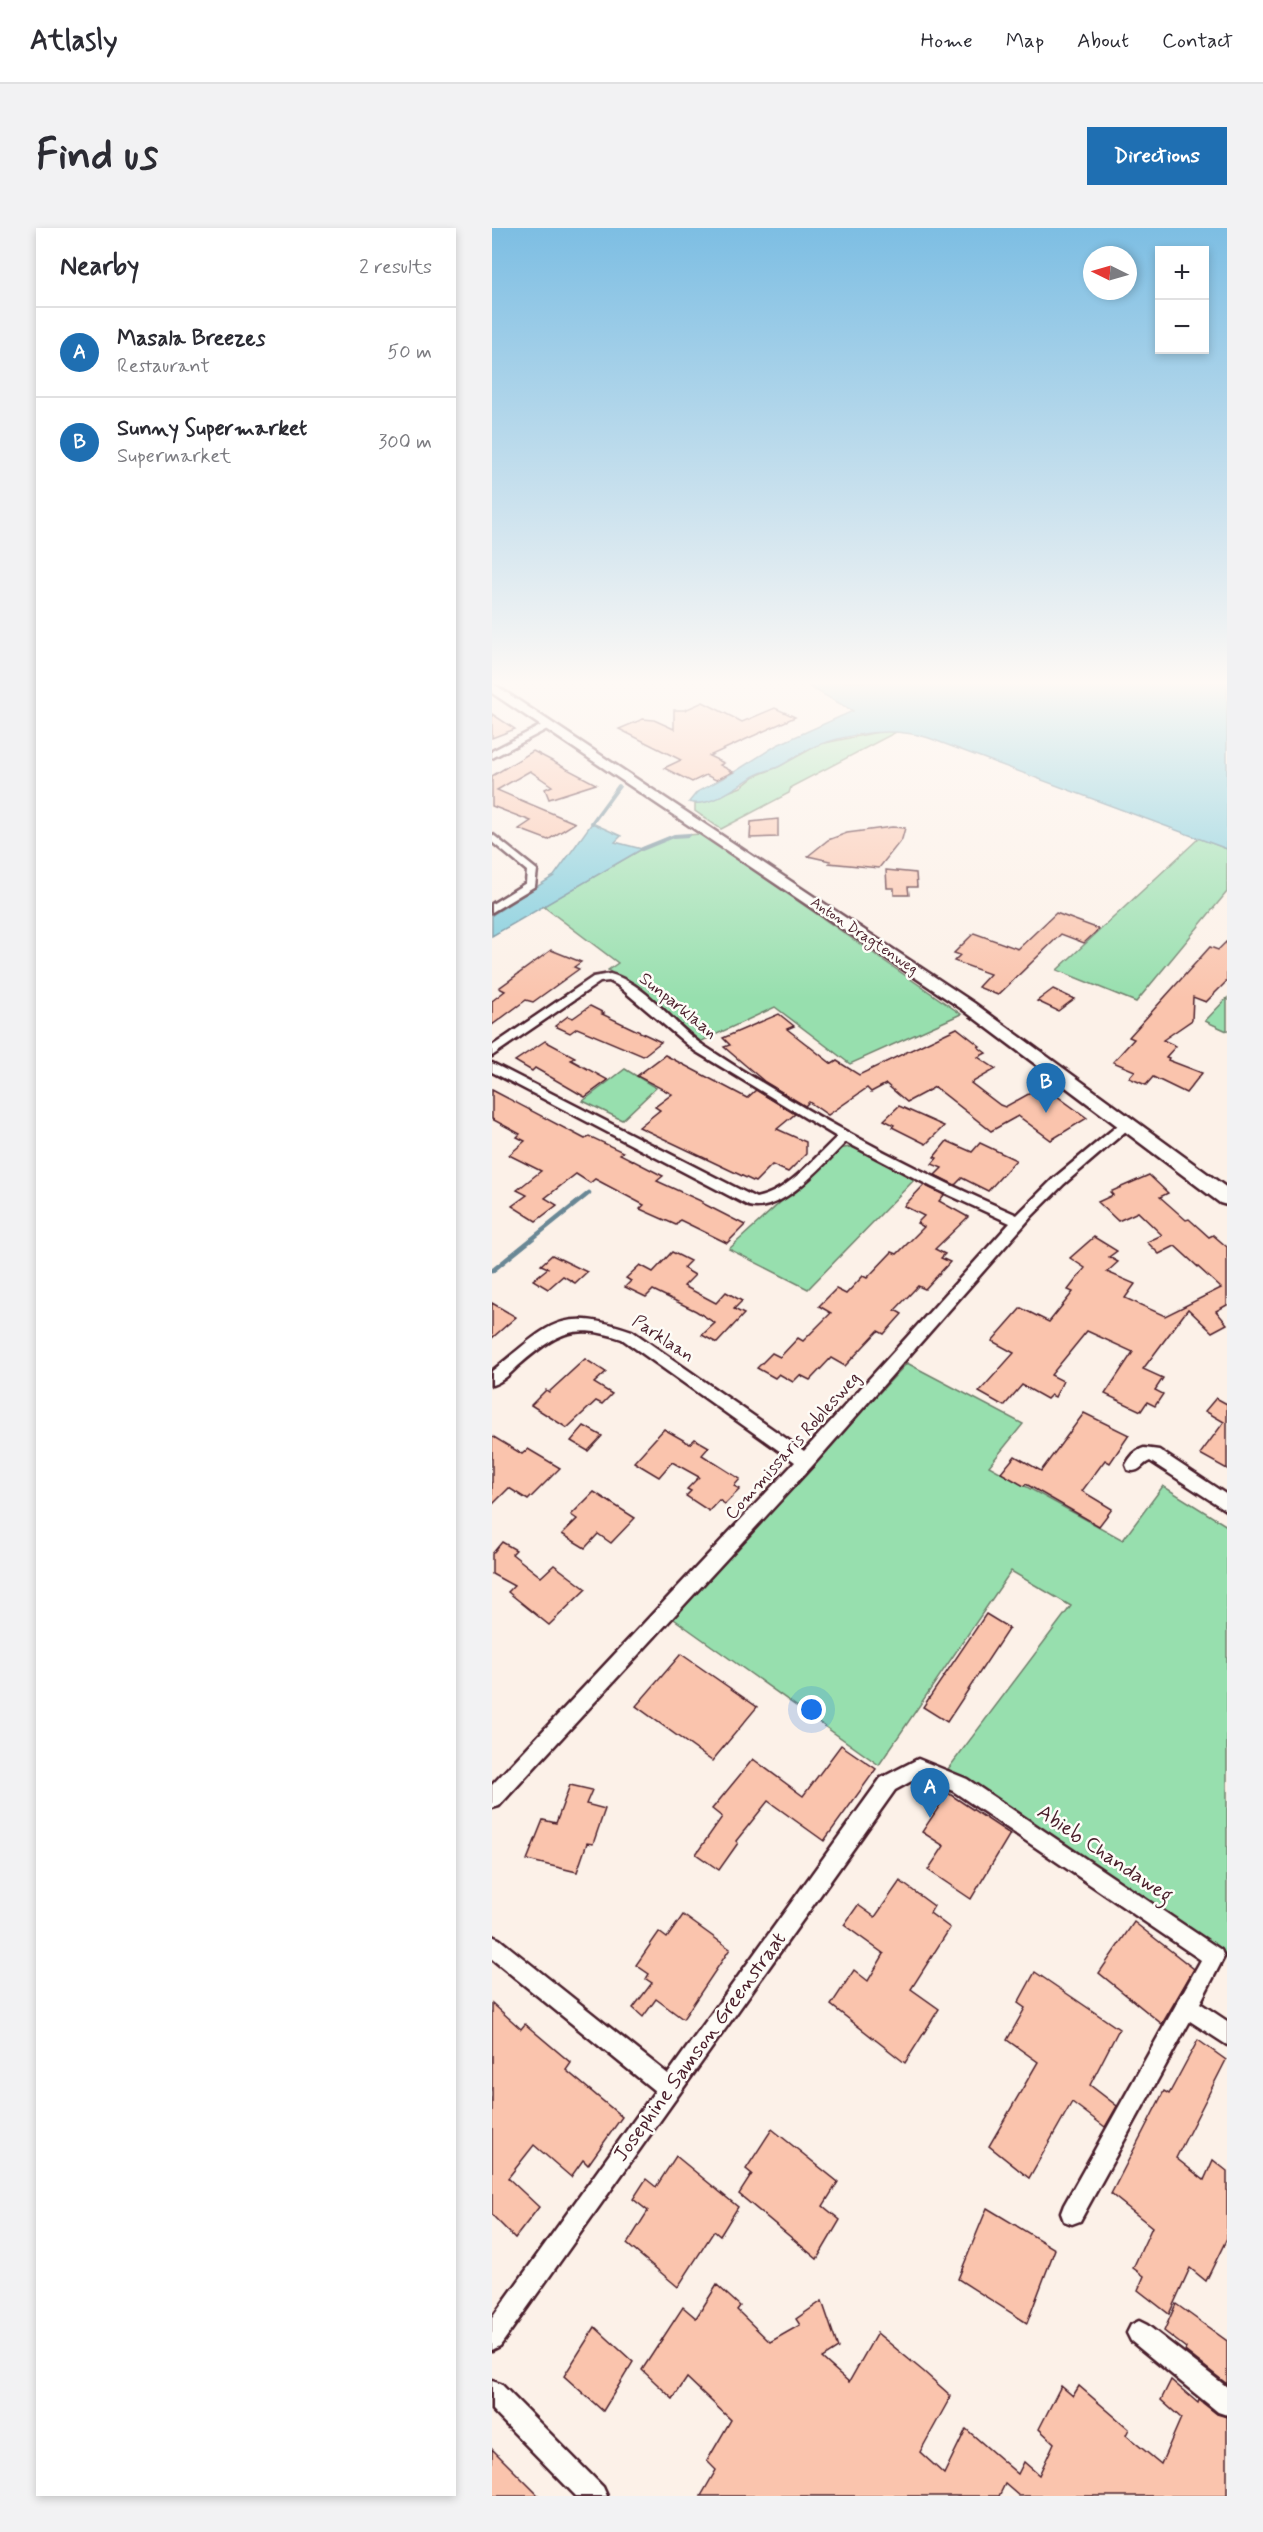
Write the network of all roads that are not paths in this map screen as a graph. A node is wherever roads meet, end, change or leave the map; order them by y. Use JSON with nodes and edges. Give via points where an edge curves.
{"nodes":[{"id":1,"x":642,"y":788,"type":"edge"},
{"id":2,"x":492,"y":837,"type":"edge"},
{"id":3,"x":492,"y":909,"type":"edge"},
{"id":4,"x":492,"y":1052,"type":"edge"},
{"id":5,"x":492,"y":1066,"type":"edge"},
{"id":6,"x":1128,"y":1124,"type":"junction"},
{"id":7,"x":846,"y":1135,"type":"junction"},
{"id":8,"x":1227,"y":1198,"type":"edge"},
{"id":9,"x":1020,"y":1222,"type":"junction"},
{"id":10,"x":492,"y":1379,"type":"edge"},
{"id":11,"x":806,"y":1461,"type":"junction"},
{"id":12,"x":1134,"y":1465,"type":"dead end"},
{"id":13,"x":1227,"y":1504,"type":"edge"},
{"id":14,"x":918,"y":1768,"type":"joint"},
{"id":15,"x":492,"y":1799,"type":"edge"},
{"id":16,"x":492,"y":1946,"type":"edge"},
{"id":17,"x":1187,"y":2006,"type":"junction"},
{"id":18,"x":1227,"y":2034,"type":"edge"},
{"id":19,"x":670,"y":2089,"type":"junction"},
{"id":20,"x":1072,"y":2213,"type":"dead end"},
{"id":21,"x":1139,"y":2333,"type":"dead end"},
{"id":22,"x":492,"y":2338,"type":"edge"},
{"id":23,"x":492,"y":2393,"type":"edge"},
{"id":24,"x":1227,"y":2403,"type":"edge"},
{"id":25,"x":594,"y":2496,"type":"edge"}],
"edges":[{"from":1,"to":6,"type":"main road","name":"Anton Dragtenweg","via":[[968,1006]]},
{"from":2,"to":3,"type":"street","via":[[532,870],[531,884]]},
{"from":4,"to":7,"type":"street","name":"Sunparklaan","via":[[597,979],[610,977],[643,1000],[690,1043]]},
{"from":5,"to":7,"type":"street","via":[[754,1203],[780,1196]]},
{"from":6,"to":8,"type":"main road","name":"Anton Dragtenweg"},
{"from":6,"to":9,"type":"street","name":"Commissaris Roblesweg","via":[[1091,1150]]},
{"from":7,"to":9,"type":"street","name":"Sunparklaan"},
{"from":9,"to":11,"type":"street","name":"Commissaris Roblesweg"},
{"from":10,"to":11,"type":"street","name":"Parklaan","via":[[560,1326],[579,1322],[608,1327],[627,1335]]},
{"from":11,"to":15,"type":"street","name":"Commissaris Roblesweg"},
{"from":12,"to":13,"type":"street","via":[[1144,1454],[1153,1455]]},
{"from":14,"to":17,"type":"street","name":"Abieb Chandaweg","via":[[960,1785],[1214,1957]]},
{"from":14,"to":19,"type":"street","name":"Josephine Samson Greenstraat","via":[[888,1784]]},
{"from":16,"to":19,"type":"street"},
{"from":17,"to":18,"type":"street"},
{"from":17,"to":20,"type":"street"},
{"from":19,"to":22,"type":"street","name":"Josephine Samson Greenstraat"},
{"from":21,"to":24,"type":"street"},
{"from":23,"to":25,"type":"street"}]}
